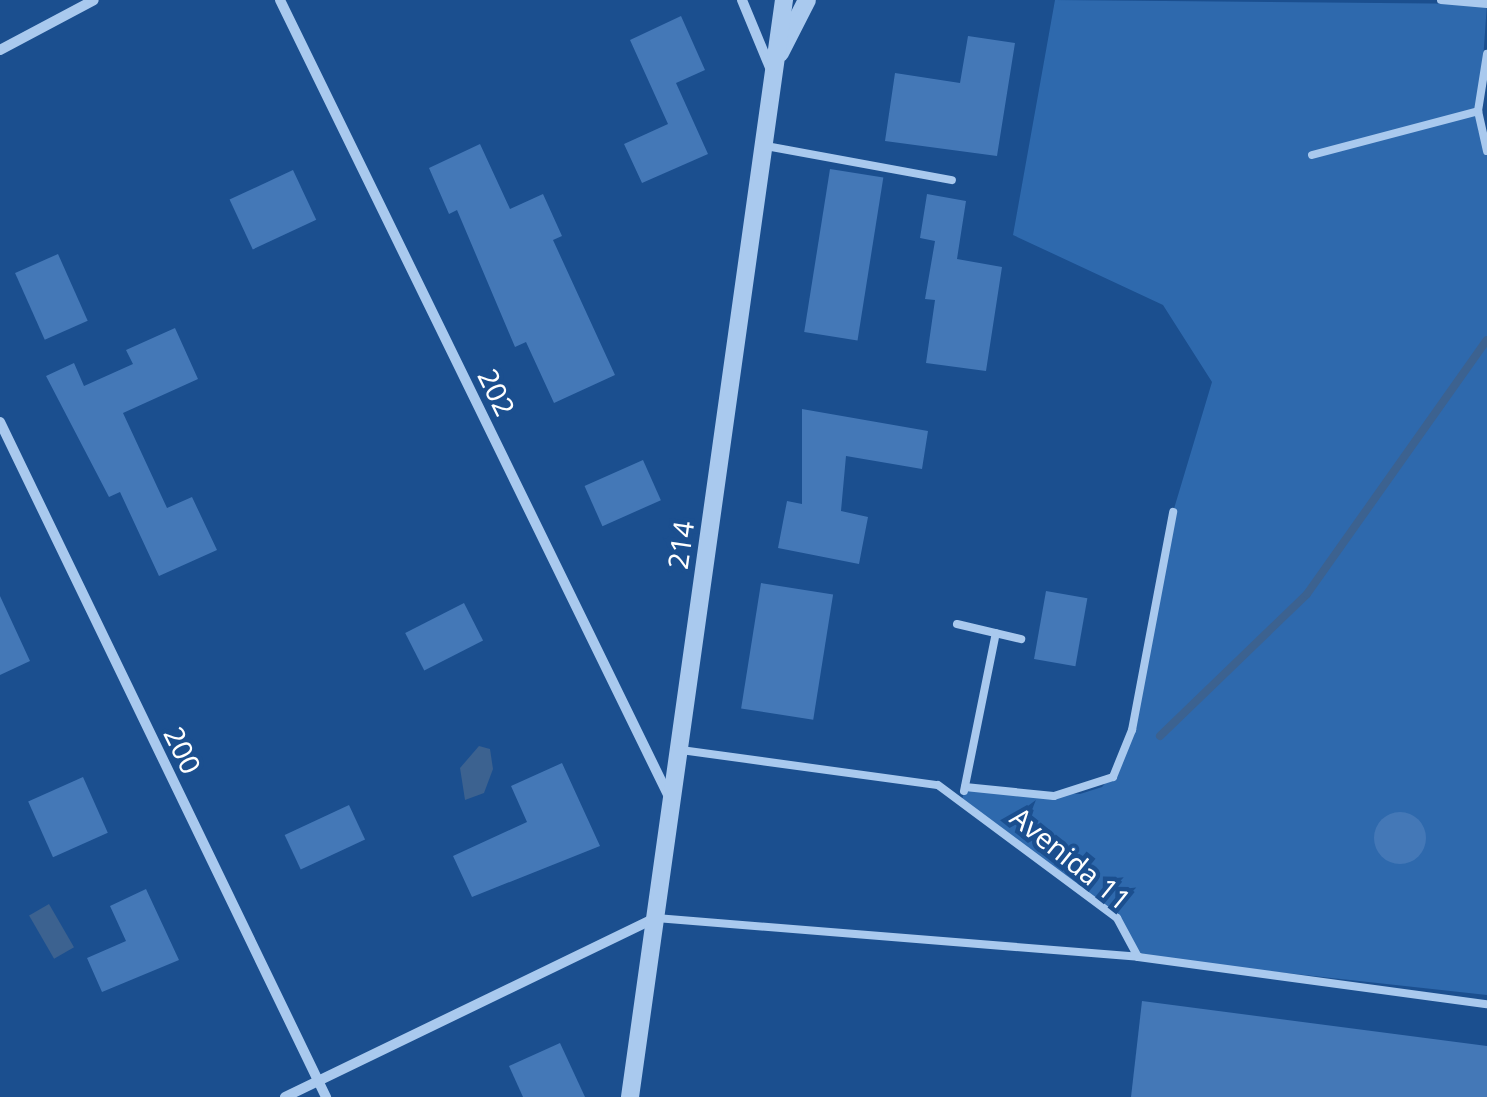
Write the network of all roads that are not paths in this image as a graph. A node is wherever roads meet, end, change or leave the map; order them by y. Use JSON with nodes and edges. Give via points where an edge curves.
{"nodes":[{"id":1,"x":94,"y":0,"type":"edge"},
{"id":2,"x":280,"y":0,"type":"edge"},
{"id":3,"x":742,"y":0,"type":"edge"},
{"id":4,"x":784,"y":0,"type":"edge"},
{"id":5,"x":807,"y":0,"type":"edge"},
{"id":6,"x":1442,"y":0,"type":"edge"},
{"id":7,"x":1487,"y":4,"type":"edge"},
{"id":8,"x":0,"y":50,"type":"edge"},
{"id":9,"x":1487,"y":58,"type":"edge"},
{"id":10,"x":771,"y":71,"type":"junction"},
{"id":11,"x":1478,"y":110,"type":"junction"},
{"id":12,"x":761,"y":146,"type":"junction"},
{"id":13,"x":1487,"y":151,"type":"edge"},
{"id":14,"x":1312,"y":155,"type":"dead end"},
{"id":15,"x":952,"y":180,"type":"dead end"},
{"id":16,"x":0,"y":422,"type":"edge"},
{"id":17,"x":1173,"y":512,"type":"dead end"},
{"id":18,"x":957,"y":624,"type":"dead end"},
{"id":19,"x":996,"y":634,"type":"junction"},
{"id":20,"x":1020,"y":639,"type":"dead end"},
{"id":21,"x":681,"y":750,"type":"junction"},
{"id":22,"x":965,"y":787,"type":"junction"},
{"id":23,"x":962,"y":800,"type":"junction"},
{"id":24,"x":672,"y":804,"type":"junction"},
{"id":25,"x":656,"y":918,"type":"junction"},
{"id":26,"x":1138,"y":957,"type":"junction"},
{"id":27,"x":1487,"y":1004,"type":"edge"},
{"id":28,"x":318,"y":1082,"type":"junction"},
{"id":29,"x":286,"y":1097,"type":"edge"},
{"id":30,"x":326,"y":1097,"type":"edge"},
{"id":31,"x":630,"y":1097,"type":"edge"}],
"edges":[{"from":1,"to":8,"type":"street"},
{"from":2,"to":24,"type":"street","name":"202"},
{"from":3,"to":10,"type":"street"},
{"from":4,"to":10,"type":"street","name":"214"},
{"from":5,"to":10,"type":"street"},
{"from":6,"to":7,"type":"lane"},
{"from":9,"to":11,"type":"lane"},
{"from":10,"to":12,"type":"street","name":"214"},
{"from":11,"to":13,"type":"lane"},
{"from":11,"to":14,"type":"lane"},
{"from":12,"to":15,"type":"lane"},
{"from":12,"to":21,"type":"street","name":"214"},
{"from":16,"to":28,"type":"street","name":"200"},
{"from":17,"to":22,"type":"lane","via":[[1132,730],[1112,777],[1054,796]]},
{"from":18,"to":19,"type":"lane"},
{"from":19,"to":20,"type":"lane"},
{"from":19,"to":22,"type":"lane"},
{"from":21,"to":23,"type":"lane","name":"Avenida 11","via":[[938,784]]},
{"from":21,"to":24,"type":"street","name":"214"},
{"from":22,"to":23,"type":"lane"},
{"from":23,"to":26,"type":"lane","name":"Avenida 11","via":[[1117,918]]},
{"from":24,"to":25,"type":"street","name":"214"},
{"from":25,"to":26,"type":"lane"},
{"from":25,"to":28,"type":"street"},
{"from":25,"to":31,"type":"street","name":"214"},
{"from":26,"to":27,"type":"lane"},
{"from":28,"to":29,"type":"street"},
{"from":28,"to":30,"type":"street","name":"200"}]}
